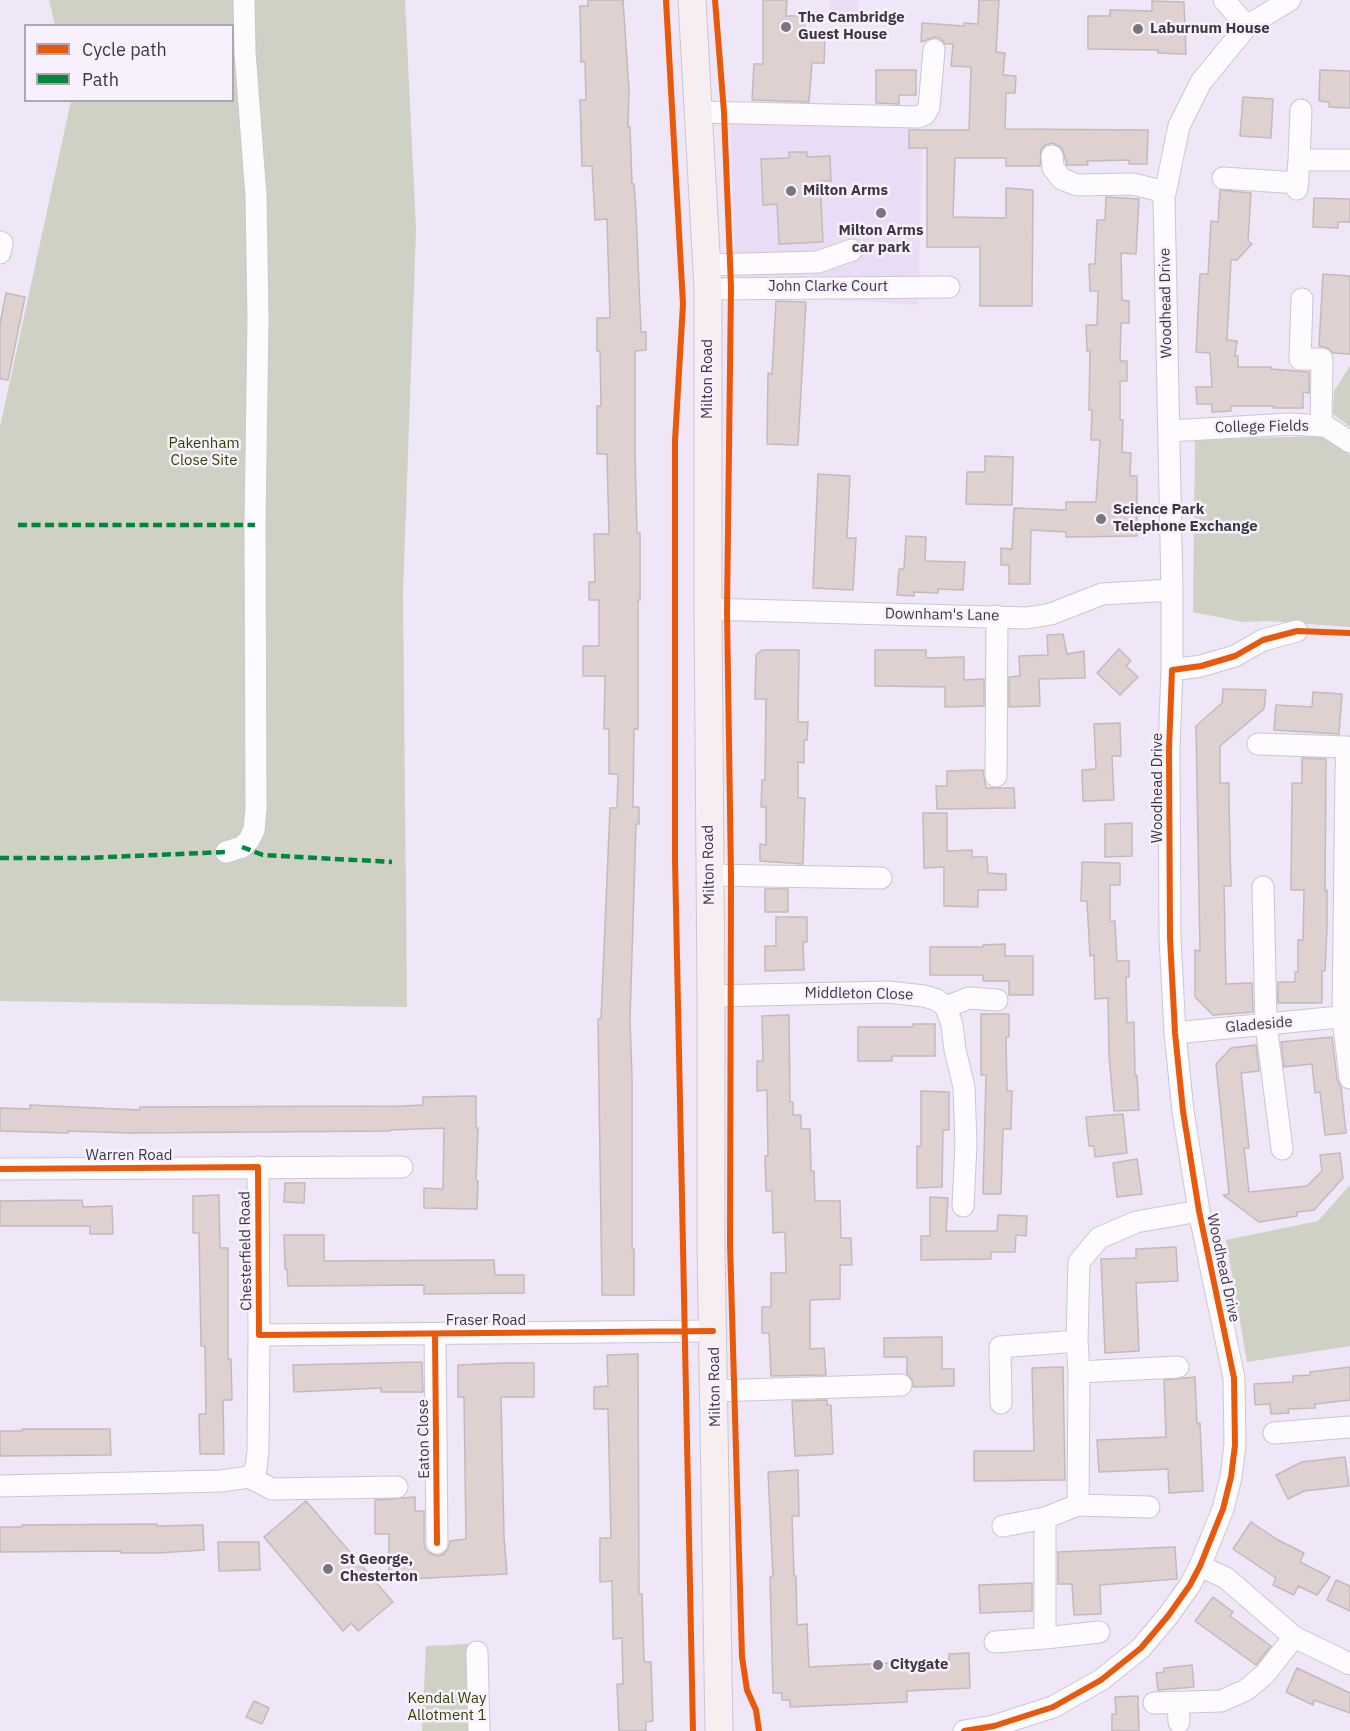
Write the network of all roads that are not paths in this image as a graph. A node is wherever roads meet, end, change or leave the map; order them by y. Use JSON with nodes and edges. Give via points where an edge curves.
{"nodes":[{"id":1,"x":244,"y":0,"type":"edge"},
{"id":2,"x":692,"y":0,"type":"edge"},
{"id":3,"x":1224,"y":0,"type":"edge"},
{"id":4,"x":1290,"y":0,"type":"edge"},
{"id":5,"x":1247,"y":26,"type":"junction"},
{"id":6,"x":934,"y":50,"type":"dead end"},
{"id":7,"x":698,"y":112,"type":"junction"},
{"id":8,"x":1301,"y":120,"type":"dead end"},
{"id":9,"x":1052,"y":156,"type":"dead end"},
{"id":10,"x":1299,"y":160,"type":"junction"},
{"id":11,"x":1350,"y":160,"type":"edge"},
{"id":12,"x":1223,"y":178,"type":"dead end"},
{"id":13,"x":1165,"y":192,"type":"junction"},
{"id":14,"x":0,"y":243,"type":"edge"},
{"id":15,"x":852,"y":250,"type":"dead end"},
{"id":16,"x":0,"y":253,"type":"edge"},
{"id":17,"x":708,"y":277,"type":"junction"},
{"id":18,"x":949,"y":287,"type":"dead end"},
{"id":19,"x":1302,"y":299,"type":"dead end"},
{"id":20,"x":1321,"y":426,"type":"junction"},
{"id":21,"x":1169,"y":431,"type":"junction"},
{"id":22,"x":1350,"y":442,"type":"edge"},
{"id":23,"x":1172,"y":590,"type":"junction"},
{"id":24,"x":708,"y":609,"type":"junction"},
{"id":25,"x":997,"y":616,"type":"junction"},
{"id":26,"x":1297,"y":632,"type":"dead end"},
{"id":27,"x":1172,"y":670,"type":"junction"},
{"id":28,"x":1258,"y":744,"type":"dead end"},
{"id":29,"x":1348,"y":772,"type":"edge"},
{"id":30,"x":996,"y":776,"type":"dead end"},
{"id":31,"x":226,"y":852,"type":"dead end"},
{"id":32,"x":709,"y":875,"type":"junction"},
{"id":33,"x":881,"y":878,"type":"dead end"},
{"id":34,"x":1263,"y":887,"type":"dead end"},
{"id":35,"x":711,"y":996,"type":"junction"},
{"id":36,"x":997,"y":1000,"type":"dead end"},
{"id":37,"x":946,"y":1007,"type":"junction"},
{"id":38,"x":1346,"y":1016,"type":"edge"},
{"id":39,"x":1266,"y":1024,"type":"junction"},
{"id":40,"x":1175,"y":1033,"type":"junction"},
{"id":41,"x":1350,"y":1078,"type":"edge"},
{"id":42,"x":1282,"y":1149,"type":"dead end"},
{"id":43,"x":258,"y":1167,"type":"junction"},
{"id":44,"x":402,"y":1167,"type":"dead end"},
{"id":45,"x":0,"y":1169,"type":"edge"},
{"id":46,"x":963,"y":1206,"type":"dead end"},
{"id":47,"x":1199,"y":1211,"type":"junction"},
{"id":48,"x":713,"y":1331,"type":"junction"},
{"id":49,"x":435,"y":1334,"type":"junction"},
{"id":50,"x":259,"y":1335,"type":"junction"},
{"id":51,"x":1077,"y":1341,"type":"junction"},
{"id":52,"x":1178,"y":1367,"type":"dead end"},
{"id":53,"x":1079,"y":1372,"type":"junction"},
{"id":54,"x":901,"y":1385,"type":"dead end"},
{"id":55,"x":715,"y":1391,"type":"junction"},
{"id":56,"x":1001,"y":1403,"type":"dead end"},
{"id":57,"x":1350,"y":1427,"type":"edge"},
{"id":58,"x":1274,"y":1433,"type":"dead end"},
{"id":59,"x":249,"y":1477,"type":"junction"},
{"id":60,"x":0,"y":1486,"type":"edge"},
{"id":61,"x":397,"y":1487,"type":"dead end"},
{"id":62,"x":1078,"y":1505,"type":"junction"},
{"id":63,"x":1149,"y":1507,"type":"dead end"},
{"id":64,"x":1045,"y":1518,"type":"junction"},
{"id":65,"x":1003,"y":1526,"type":"dead end"},
{"id":66,"x":437,"y":1543,"type":"dead end"},
{"id":67,"x":1200,"y":1566,"type":"junction"},
{"id":68,"x":1099,"y":1632,"type":"dead end"},
{"id":69,"x":1294,"y":1637,"type":"junction"},
{"id":70,"x":1045,"y":1638,"type":"junction"},
{"id":71,"x":995,"y":1642,"type":"dead end"},
{"id":72,"x":477,"y":1652,"type":"dead end"},
{"id":73,"x":1350,"y":1664,"type":"edge"},
{"id":74,"x":1154,"y":1703,"type":"dead end"},
{"id":75,"x":479,"y":1731,"type":"edge"},
{"id":76,"x":719,"y":1731,"type":"edge"},
{"id":77,"x":964,"y":1731,"type":"edge"}],
"edges":[{"from":1,"to":31,"type":"street","via":[[256,196],[256,809],[249,840]]},
{"from":2,"to":7,"type":"main road","name":"Milton Road"},
{"from":3,"to":5,"type":"street"},
{"from":4,"to":5,"type":"street","name":"Woodhead Drive"},
{"from":5,"to":13,"type":"street","name":"Woodhead Drive","via":[[1201,82],[1179,126]]},
{"from":6,"to":7,"type":"street","via":[[929,106],[918,117]]},
{"from":7,"to":17,"type":"main road","name":"Milton Road"},
{"from":8,"to":10,"type":"street"},
{"from":9,"to":13,"type":"street","via":[[1053,168],[1062,179],[1077,184],[1133,184]]},
{"from":10,"to":11,"type":"street"},
{"from":10,"to":12,"type":"street","via":[[1298,186]]},
{"from":13,"to":21,"type":"street","name":"Woodhead Drive"},
{"from":14,"to":16,"type":"street"},
{"from":15,"to":17,"type":"street","via":[[818,262]]},
{"from":17,"to":18,"type":"street","name":"John Clarke Court"},
{"from":17,"to":24,"type":"main road","name":"Milton Road"},
{"from":19,"to":20,"type":"street","via":[[1300,359],[1322,359]]},
{"from":20,"to":21,"type":"street","name":"College Fields"},
{"from":20,"to":22,"type":"street","name":"College Fields"},
{"from":21,"to":23,"type":"street","name":"Woodhead Drive"},
{"from":23,"to":25,"type":"street","name":"Downham's Lane","via":[[1102,594],[1051,614],[1027,618]]},
{"from":23,"to":27,"type":"street","name":"Woodhead Drive"},
{"from":24,"to":25,"type":"street","name":"Downham's Lane"},
{"from":24,"to":32,"type":"main road","name":"Milton Road"},
{"from":25,"to":30,"type":"street"},
{"from":26,"to":27,"type":"street","via":[[1263,640],[1235,656]]},
{"from":27,"to":40,"type":"street","name":"Woodhead Drive","via":[[1170,938]]},
{"from":28,"to":29,"type":"street","via":[[1347,747]]},
{"from":29,"to":38,"type":"street"},
{"from":32,"to":33,"type":"street"},
{"from":32,"to":35,"type":"main road","name":"Milton Road"},
{"from":34,"to":39,"type":"street"},
{"from":35,"to":37,"type":"street","name":"Middleton Close","via":[[888,992],[924,996]]},
{"from":35,"to":48,"type":"main road","name":"Milton Road"},
{"from":36,"to":37,"type":"street","via":[[969,998]]},
{"from":37,"to":46,"type":"street","via":[[964,1087]]},
{"from":38,"to":39,"type":"street","name":"Gladeside"},
{"from":38,"to":41,"type":"street"},
{"from":39,"to":40,"type":"street","name":"Gladeside"},
{"from":39,"to":42,"type":"street"},
{"from":40,"to":47,"type":"street","name":"Woodhead Drive"},
{"from":43,"to":44,"type":"street","name":"Warren Road"},
{"from":43,"to":45,"type":"street","name":"Warren Road"},
{"from":43,"to":50,"type":"street","name":"Chesterfield Road"},
{"from":47,"to":51,"type":"street","via":[[1136,1222],[1099,1239],[1079,1262]]},
{"from":47,"to":67,"type":"street","name":"Woodhead Drive","via":[[1234,1378],[1236,1445],[1223,1509]]},
{"from":48,"to":49,"type":"street","name":"Fraser Road"},
{"from":48,"to":55,"type":"main road","name":"Milton Road"},
{"from":49,"to":50,"type":"street","name":"Fraser Road"},
{"from":49,"to":66,"type":"street","name":"Eaton Close"},
{"from":50,"to":59,"type":"street","name":"Chesterfield Road","via":[[258,1451],[256,1468]]},
{"from":51,"to":53,"type":"street"},
{"from":51,"to":56,"type":"street","via":[[1000,1347]]},
{"from":52,"to":53,"type":"street"},
{"from":53,"to":62,"type":"street"},
{"from":54,"to":55,"type":"street"},
{"from":55,"to":76,"type":"main road","name":"Milton Road"},
{"from":57,"to":58,"type":"street"},
{"from":59,"to":60,"type":"street","via":[[221,1482]]},
{"from":59,"to":61,"type":"street","via":[[272,1489]]},
{"from":62,"to":63,"type":"street"},
{"from":62,"to":64,"type":"street"},
{"from":64,"to":65,"type":"street"},
{"from":64,"to":70,"type":"street"},
{"from":67,"to":69,"type":"street","via":[[1226,1578]]},
{"from":67,"to":77,"type":"street","name":"Woodhead Drive","via":[[1173,1609],[1141,1648],[1101,1680],[1053,1707]]},
{"from":68,"to":70,"type":"street"},
{"from":69,"to":73,"type":"street"},
{"from":69,"to":74,"type":"street","via":[[1265,1674],[1246,1690],[1179,1712]]},
{"from":70,"to":71,"type":"street"},
{"from":72,"to":75,"type":"street"}]}
